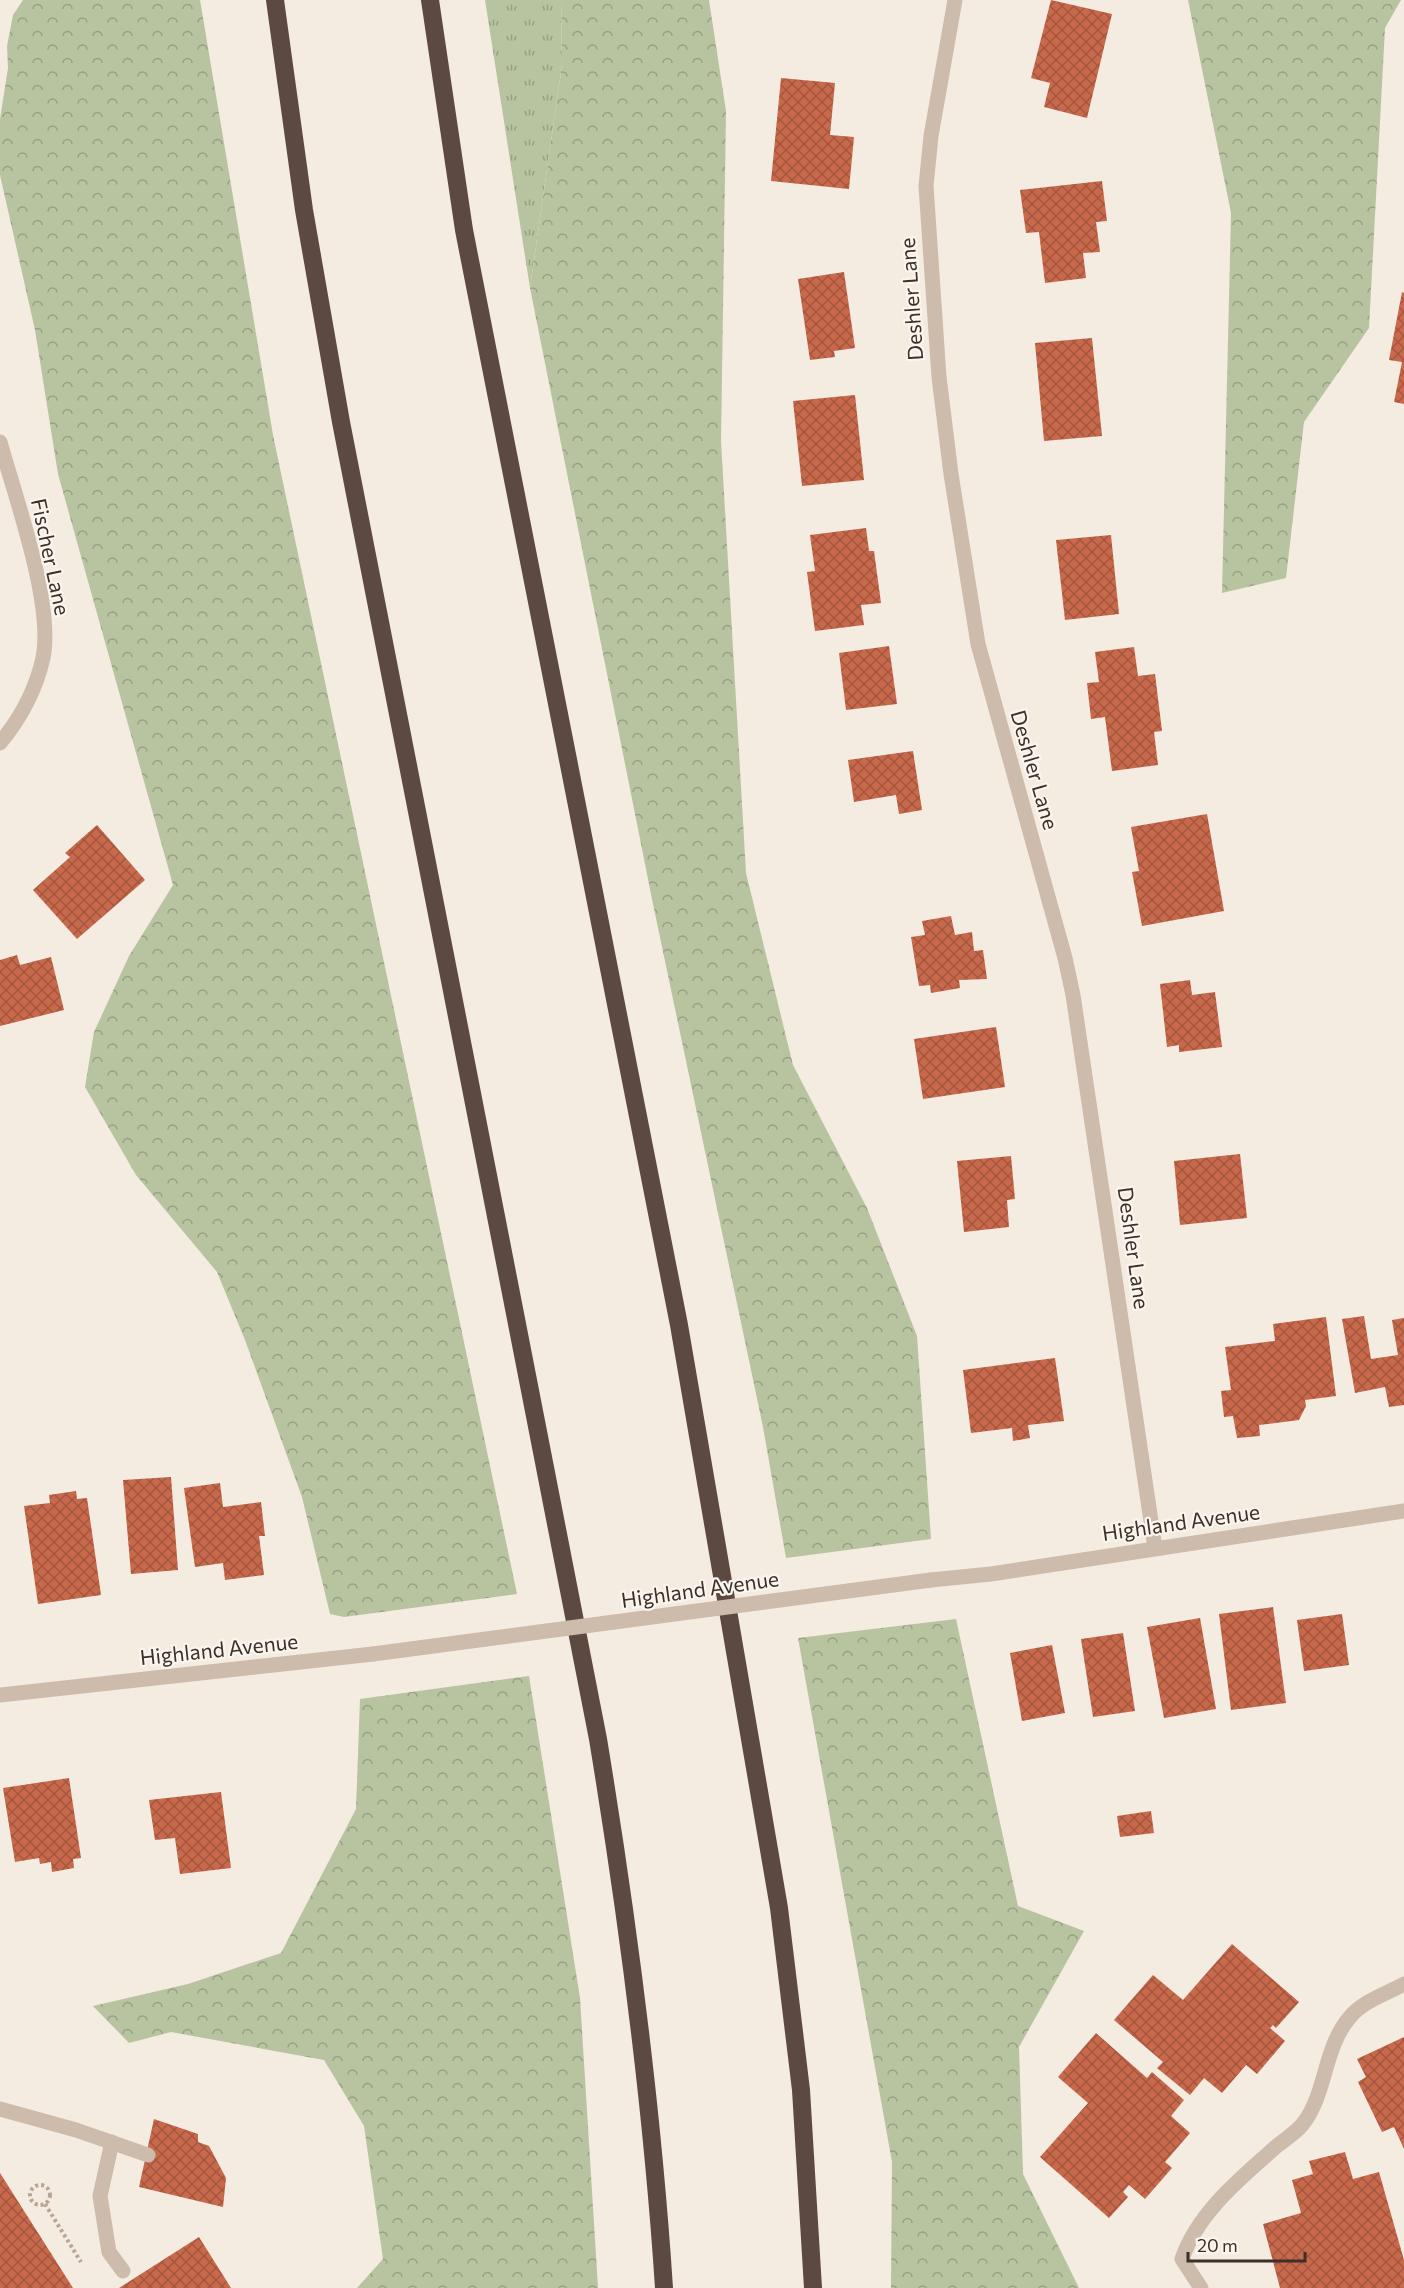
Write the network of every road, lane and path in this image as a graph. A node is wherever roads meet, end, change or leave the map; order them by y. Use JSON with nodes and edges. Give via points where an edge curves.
{"nodes":[{"id":1,"x":275,"y":0,"type":"edge"},
{"id":2,"x":430,"y":0,"type":"edge"},
{"id":3,"x":955,"y":0,"type":"edge"},
{"id":4,"x":0,"y":442,"type":"edge"},
{"id":5,"x":0,"y":743,"type":"edge"},
{"id":6,"x":1404,"y":1511,"type":"edge"},
{"id":7,"x":1155,"y":1548,"type":"junction"},
{"id":8,"x":0,"y":1695,"type":"edge"},
{"id":9,"x":1404,"y":1984,"type":"edge"},
{"id":10,"x":0,"y":2109,"type":"edge"},
{"id":11,"x":112,"y":2142,"type":"junction"},
{"id":12,"x":148,"y":2155,"type":"dead end"},
{"id":13,"x":45,"y":2204,"type":"junction"},
{"id":14,"x":86,"y":2269,"type":"dead end"},
{"id":15,"x":123,"y":2271,"type":"dead end"},
{"id":16,"x":664,"y":2288,"type":"edge"},
{"id":17,"x":813,"y":2288,"type":"edge"},
{"id":18,"x":1201,"y":2288,"type":"edge"}],
"edges":[{"from":1,"to":16,"type":"highway","via":[[304,210],[340,422],[598,1739],[626,1914],[657,2183]]},
{"from":2,"to":17,"type":"highway","via":[[464,230],[679,1325],[775,1884],[801,2090]]},
{"from":3,"to":7,"type":"street","name":"Deshler Lane","via":[[926,186],[938,367],[951,474],[978,644],[1073,995]]},
{"from":4,"to":5,"type":"street","name":"Fischer Lane","via":[[29,544],[45,624],[43,656],[34,685],[24,708]]},
{"from":6,"to":7,"type":"street","name":"Highland Avenue"},
{"from":7,"to":8,"type":"street","name":"Highland Avenue","bridge":true,"via":[[991,1574],[373,1654]]},
{"from":9,"to":18,"type":"street","via":[[1366,2003],[1350,2016],[1333,2042],[1317,2096],[1303,2125],[1232,2186],[1197,2229],[1182,2259]]},
{"from":10,"to":11,"type":"street"},
{"from":11,"to":12,"type":"street"},
{"from":11,"to":15,"type":"street","via":[[100,2196],[109,2252]]},
{"from":13,"to":13,"type":"path","via":[[39,2205],[30,2197],[35,2186],[47,2188],[49,2199]]},
{"from":13,"to":14,"type":"path"}]}
